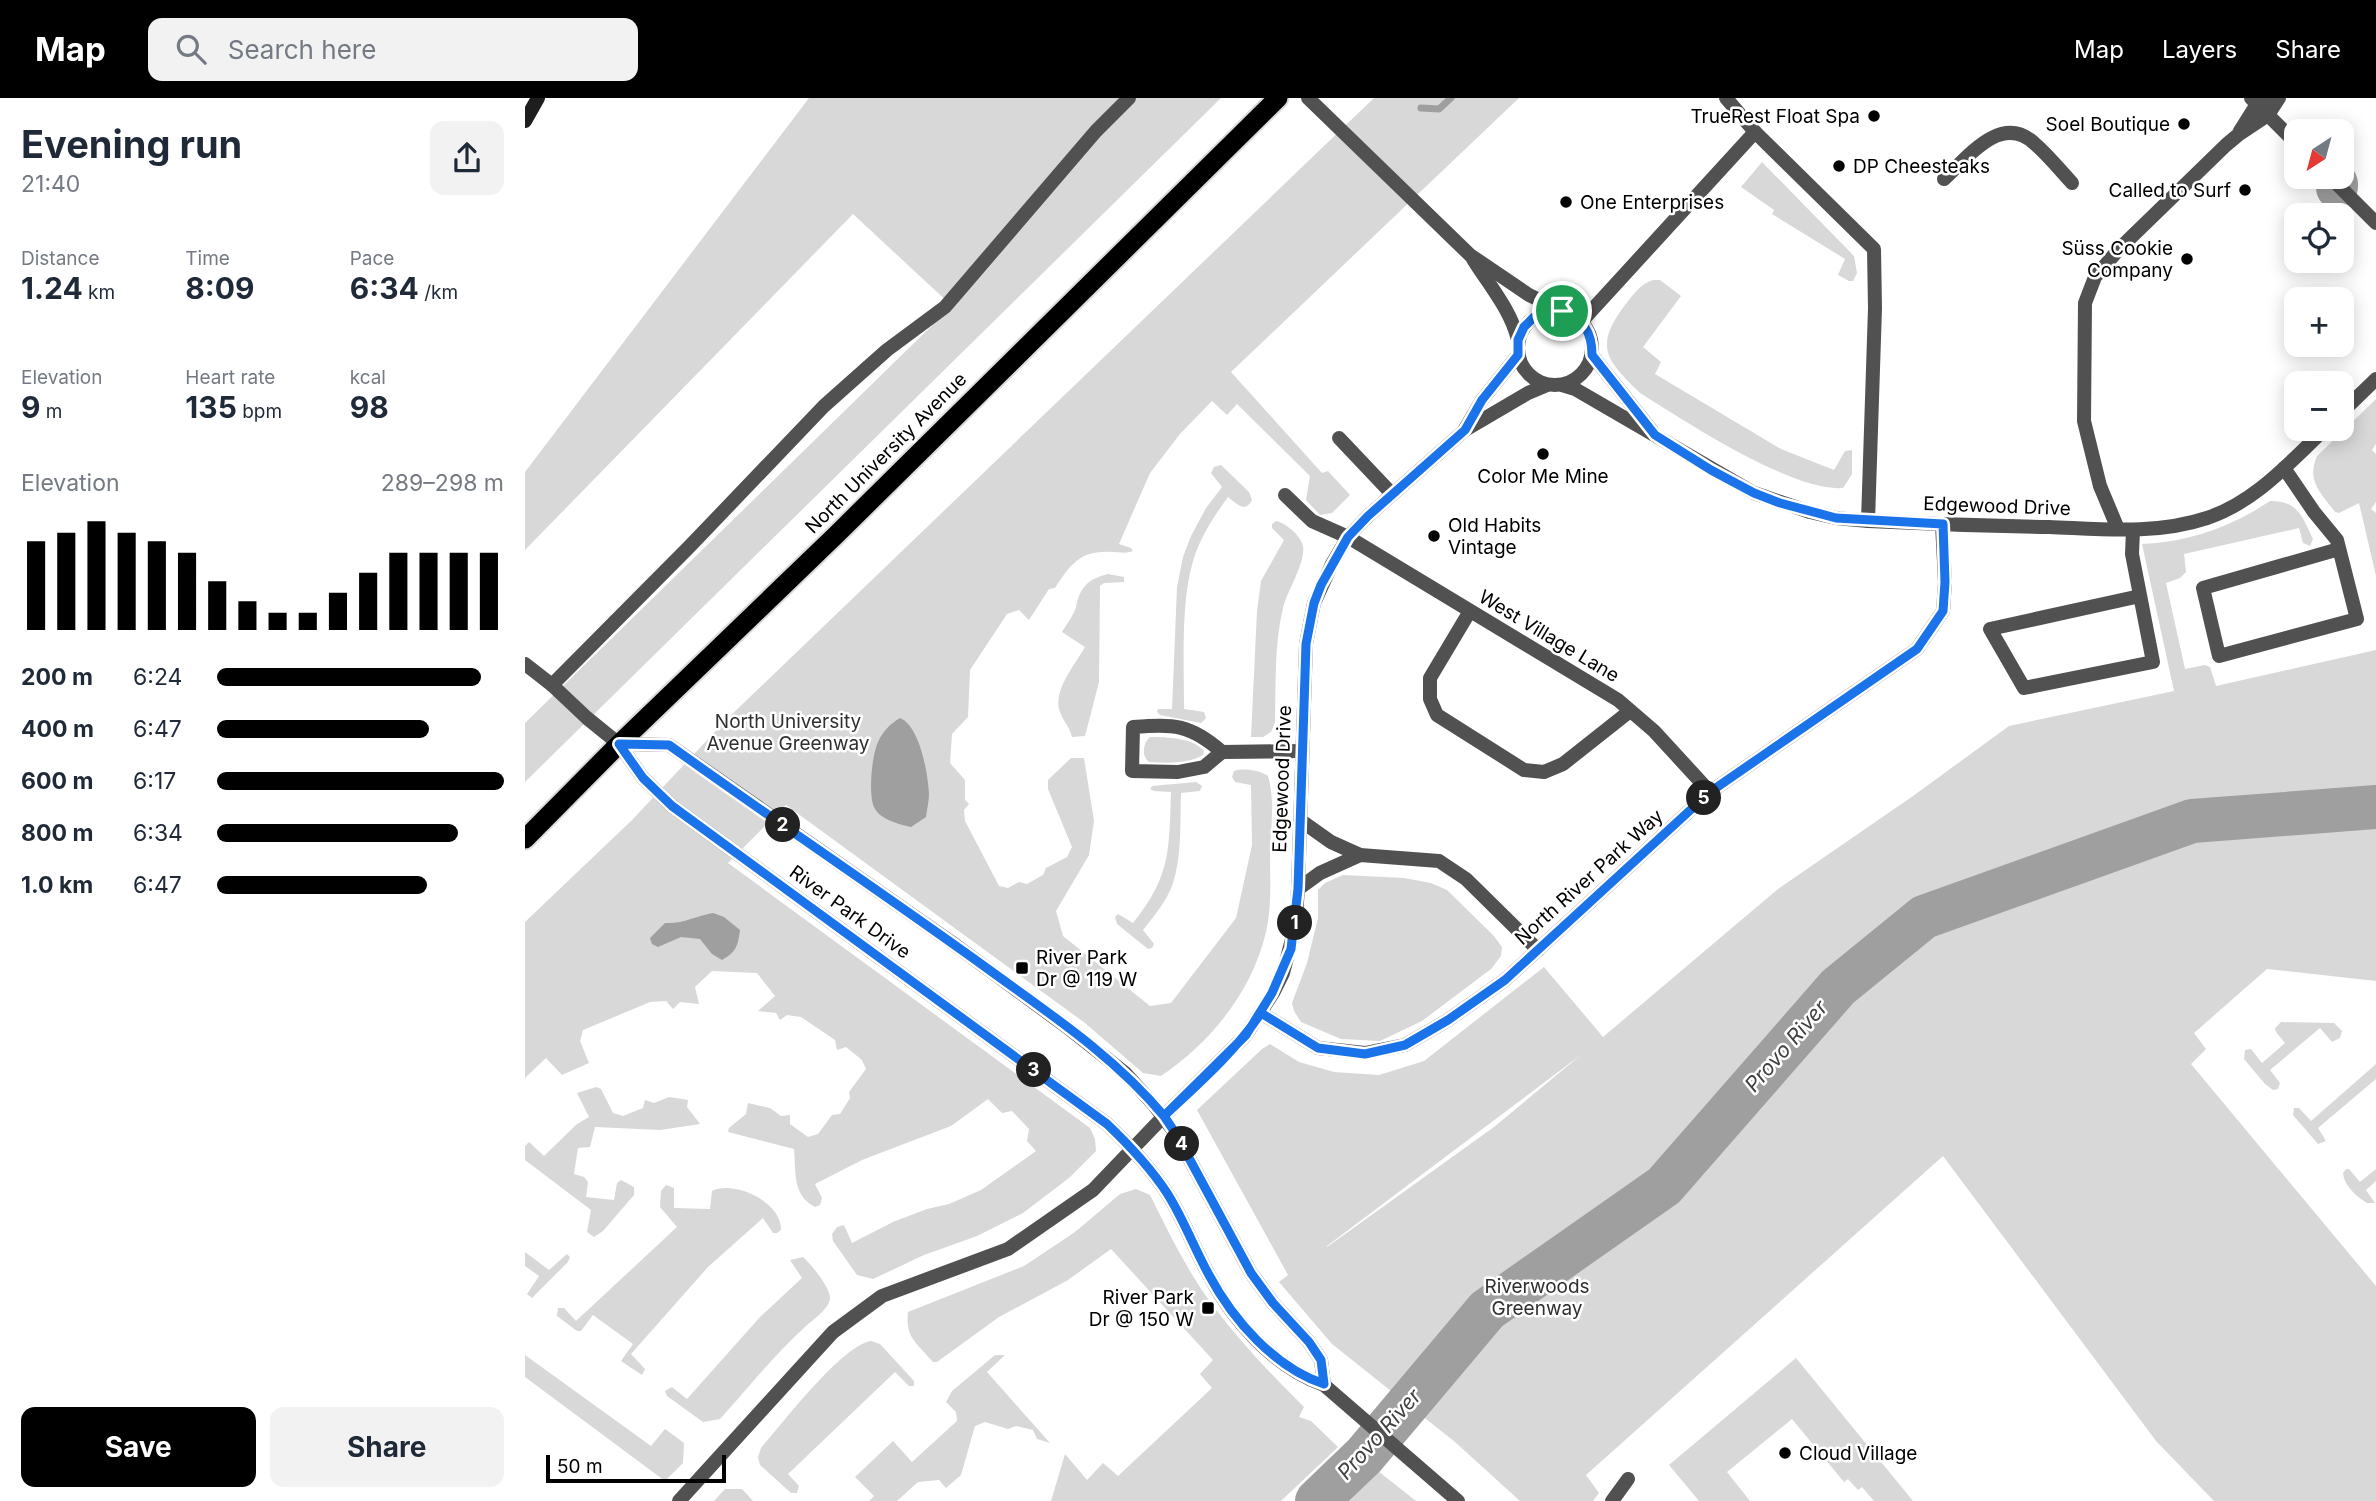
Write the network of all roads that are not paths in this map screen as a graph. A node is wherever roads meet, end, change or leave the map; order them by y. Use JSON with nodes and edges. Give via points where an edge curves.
{"nodes":[{"id":1,"x":538,"y":98,"type":"edge"},
{"id":2,"x":1129,"y":98,"type":"edge"},
{"id":3,"x":1278,"y":98,"type":"edge"},
{"id":4,"x":1308,"y":98,"type":"edge"},
{"id":5,"x":1726,"y":98,"type":"edge"},
{"id":6,"x":2279,"y":98,"type":"edge"},
{"id":7,"x":2258,"y":100,"type":"edge"},
{"id":8,"x":2268,"y":116,"type":"junction"},
{"id":9,"x":525,"y":121,"type":"edge"},
{"id":10,"x":2284,"y":131,"type":"edge"},
{"id":11,"x":1755,"y":132,"type":"junction"},
{"id":12,"x":2238,"y":135,"type":"junction"},
{"id":13,"x":1944,"y":179,"type":"dead end"},
{"id":14,"x":2072,"y":183,"type":"dead end"},
{"id":15,"x":2342,"y":189,"type":"edge"},
{"id":16,"x":2376,"y":223,"type":"edge"},
{"id":17,"x":1470,"y":255,"type":"junction"},
{"id":18,"x":1562,"y":311,"type":"junction"},
{"id":19,"x":1581,"y":322,"type":"junction"},
{"id":20,"x":1518,"y":347,"type":"junction"},
{"id":21,"x":1592,"y":355,"type":"junction"},
{"id":22,"x":2376,"y":379,"type":"edge"},
{"id":23,"x":1555,"y":385,"type":"junction"},
{"id":24,"x":2354,"y":400,"type":"edge"},
{"id":25,"x":1465,"y":430,"type":"junction"},
{"id":26,"x":1655,"y":435,"type":"junction"},
{"id":27,"x":1339,"y":438,"type":"dead end"},
{"id":28,"x":2312,"y":441,"type":"edge"},
{"id":29,"x":2284,"y":468,"type":"junction"},
{"id":30,"x":1392,"y":494,"type":"junction"},
{"id":31,"x":1285,"y":495,"type":"dead end"},
{"id":32,"x":1868,"y":521,"type":"junction"},
{"id":33,"x":1943,"y":524,"type":"junction"},
{"id":34,"x":2125,"y":530,"type":"junction"},
{"id":35,"x":1348,"y":537,"type":"junction"},
{"id":36,"x":2339,"y":549,"type":"junction"},
{"id":37,"x":2140,"y":596,"type":"junction"},
{"id":38,"x":1470,"y":611,"type":"junction"},
{"id":39,"x":525,"y":664,"type":"edge"},
{"id":40,"x":552,"y":685,"type":"junction"},
{"id":41,"x":1630,"y":711,"type":"junction"},
{"id":42,"x":619,"y":744,"type":"junction"},
{"id":43,"x":1302,"y":751,"type":"junction"},
{"id":44,"x":1222,"y":752,"type":"junction"},
{"id":45,"x":1710,"y":792,"type":"junction"},
{"id":46,"x":1300,"y":820,"type":"junction"},
{"id":47,"x":525,"y":839,"type":"edge"},
{"id":48,"x":1360,"y":855,"type":"junction"},
{"id":49,"x":1298,"y":889,"type":"junction"},
{"id":50,"x":1538,"y":950,"type":"junction"},
{"id":51,"x":1261,"y":1013,"type":"junction"},
{"id":52,"x":1164,"y":1116,"type":"junction"},
{"id":53,"x":1133,"y":1149,"type":"junction"},
{"id":54,"x":1324,"y":1384,"type":"junction"},
{"id":55,"x":1628,"y":1479,"type":"dead end"},
{"id":56,"x":679,"y":1501,"type":"edge"},
{"id":57,"x":1458,"y":1501,"type":"edge"},
{"id":58,"x":1612,"y":1501,"type":"edge"}],
"edges":[{"from":1,"to":9,"type":"main road"},
{"from":2,"to":40,"type":"street","via":[[945,307],[824,406]]},
{"from":3,"to":42,"type":"highway","name":"North University Avenue"},
{"from":4,"to":17,"type":"street"},
{"from":5,"to":11,"type":"street"},
{"from":6,"to":8,"type":"street"},
{"from":7,"to":8,"type":"street"},
{"from":7,"to":12,"type":"street"},
{"from":8,"to":10,"type":"street"},
{"from":8,"to":12,"type":"street"},
{"from":11,"to":19,"type":"street"},
{"from":11,"to":32,"type":"street","via":[[1874,249]]},
{"from":12,"to":34,"type":"street","via":[[2119,249],[2095,277],[2085,303],[2084,421],[2100,486]]},
{"from":13,"to":14,"type":"street","via":[[1982,144],[2009,132],[2032,141]]},
{"from":15,"to":16,"type":"street"},
{"from":17,"to":18,"type":"street"},
{"from":17,"to":20,"type":"street","via":[[1507,313]]},
{"from":18,"to":19,"type":"street"},
{"from":18,"to":20,"type":"street","via":[[1534,317],[1524,327]]},
{"from":19,"to":21,"type":"street","via":[[1592,341]]},
{"from":20,"to":23,"type":"street","via":[[1524,368],[1534,379]]},
{"from":20,"to":25,"type":"street","name":"Edgewood Drive"},
{"from":21,"to":23,"type":"street","via":[[1576,379]]},
{"from":21,"to":26,"type":"street","name":"Edgewood Drive"},
{"from":22,"to":24,"type":"street"},
{"from":23,"to":25,"type":"street","name":"Edgewood Drive"},
{"from":23,"to":26,"type":"street","name":"Edgewood Drive","via":[[1575,389]]},
{"from":25,"to":30,"type":"street","name":"Edgewood Drive"},
{"from":26,"to":32,"type":"street","name":"Edgewood Drive","via":[[1754,493],[1809,512]]},
{"from":27,"to":30,"type":"street"},
{"from":28,"to":29,"type":"street","name":"Edgewood Drive"},
{"from":29,"to":34,"type":"street","name":"Edgewood Drive","via":[[2245,500],[2208,518],[2157,529]]},
{"from":29,"to":36,"type":"street"},
{"from":30,"to":35,"type":"street","name":"Edgewood Drive"},
{"from":31,"to":35,"type":"street","name":"West Village Lane","via":[[1312,521]]},
{"from":32,"to":33,"type":"street","name":"Edgewood Drive"},
{"from":33,"to":34,"type":"street","name":"Edgewood Drive"},
{"from":33,"to":45,"type":"street","name":"North River Park Way","via":[[1943,611],[1917,649]]},
{"from":34,"to":37,"type":"street"},
{"from":35,"to":38,"type":"street","name":"West Village Lane"},
{"from":35,"to":43,"type":"street","name":"Edgewood Drive","via":[[1321,585],[1309,625]]},
{"from":36,"to":36,"type":"street","via":[[2203,588],[2219,656],[2357,620]]},
{"from":37,"to":37,"type":"street","via":[[2099,605],[1990,629],[2024,688],[2153,662]]},
{"from":38,"to":41,"type":"street","name":"West Village Lane"},
{"from":38,"to":41,"type":"street","via":[[1430,678],[1430,699],[1437,715],[1524,770],[1544,772],[1563,764]]},
{"from":39,"to":40,"type":"street"},
{"from":40,"to":42,"type":"street"},
{"from":41,"to":45,"type":"street","name":"West Village Lane"},
{"from":42,"to":47,"type":"highway","name":"North University Avenue"},
{"from":42,"to":52,"type":"street","name":"River Park Drive","via":[[669,745],[1067,1027],[1125,1073]]},
{"from":42,"to":53,"type":"street","name":"River Park Drive","via":[[643,778],[672,806],[1107,1124]]},
{"from":43,"to":44,"type":"street"},
{"from":43,"to":46,"type":"street","name":"Edgewood Drive"},
{"from":44,"to":44,"type":"street","via":[[1203,736],[1182,728],[1133,727],[1132,771],[1178,772],[1204,767]]},
{"from":45,"to":50,"type":"street","name":"North River Park Way"},
{"from":46,"to":48,"type":"street"},
{"from":46,"to":49,"type":"street","name":"Edgewood Drive"},
{"from":48,"to":49,"type":"street"},
{"from":48,"to":50,"type":"street","via":[[1439,861],[1466,879]]},
{"from":49,"to":51,"type":"street","name":"Edgewood Drive","via":[[1291,949]]},
{"from":50,"to":51,"type":"street","name":"North River Park Way","via":[[1505,980],[1405,1045],[1365,1054],[1318,1048]]},
{"from":51,"to":52,"type":"street","name":"Edgewood Drive","via":[[1229,1054]]},
{"from":52,"to":53,"type":"street","name":"Edgewood Drive"},
{"from":52,"to":54,"type":"street","name":"River Park Drive","via":[[1251,1273],[1321,1360]]},
{"from":53,"to":54,"type":"street","name":"River Park Drive","via":[[1168,1194],[1210,1278],[1237,1316],[1264,1348],[1289,1368]]},
{"from":53,"to":56,"type":"street","name":"Edgewood Drive","via":[[1093,1190],[1008,1249],[882,1296],[833,1332]]},
{"from":54,"to":57,"type":"street","name":"River Park Drive"},
{"from":55,"to":58,"type":"street"}]}
